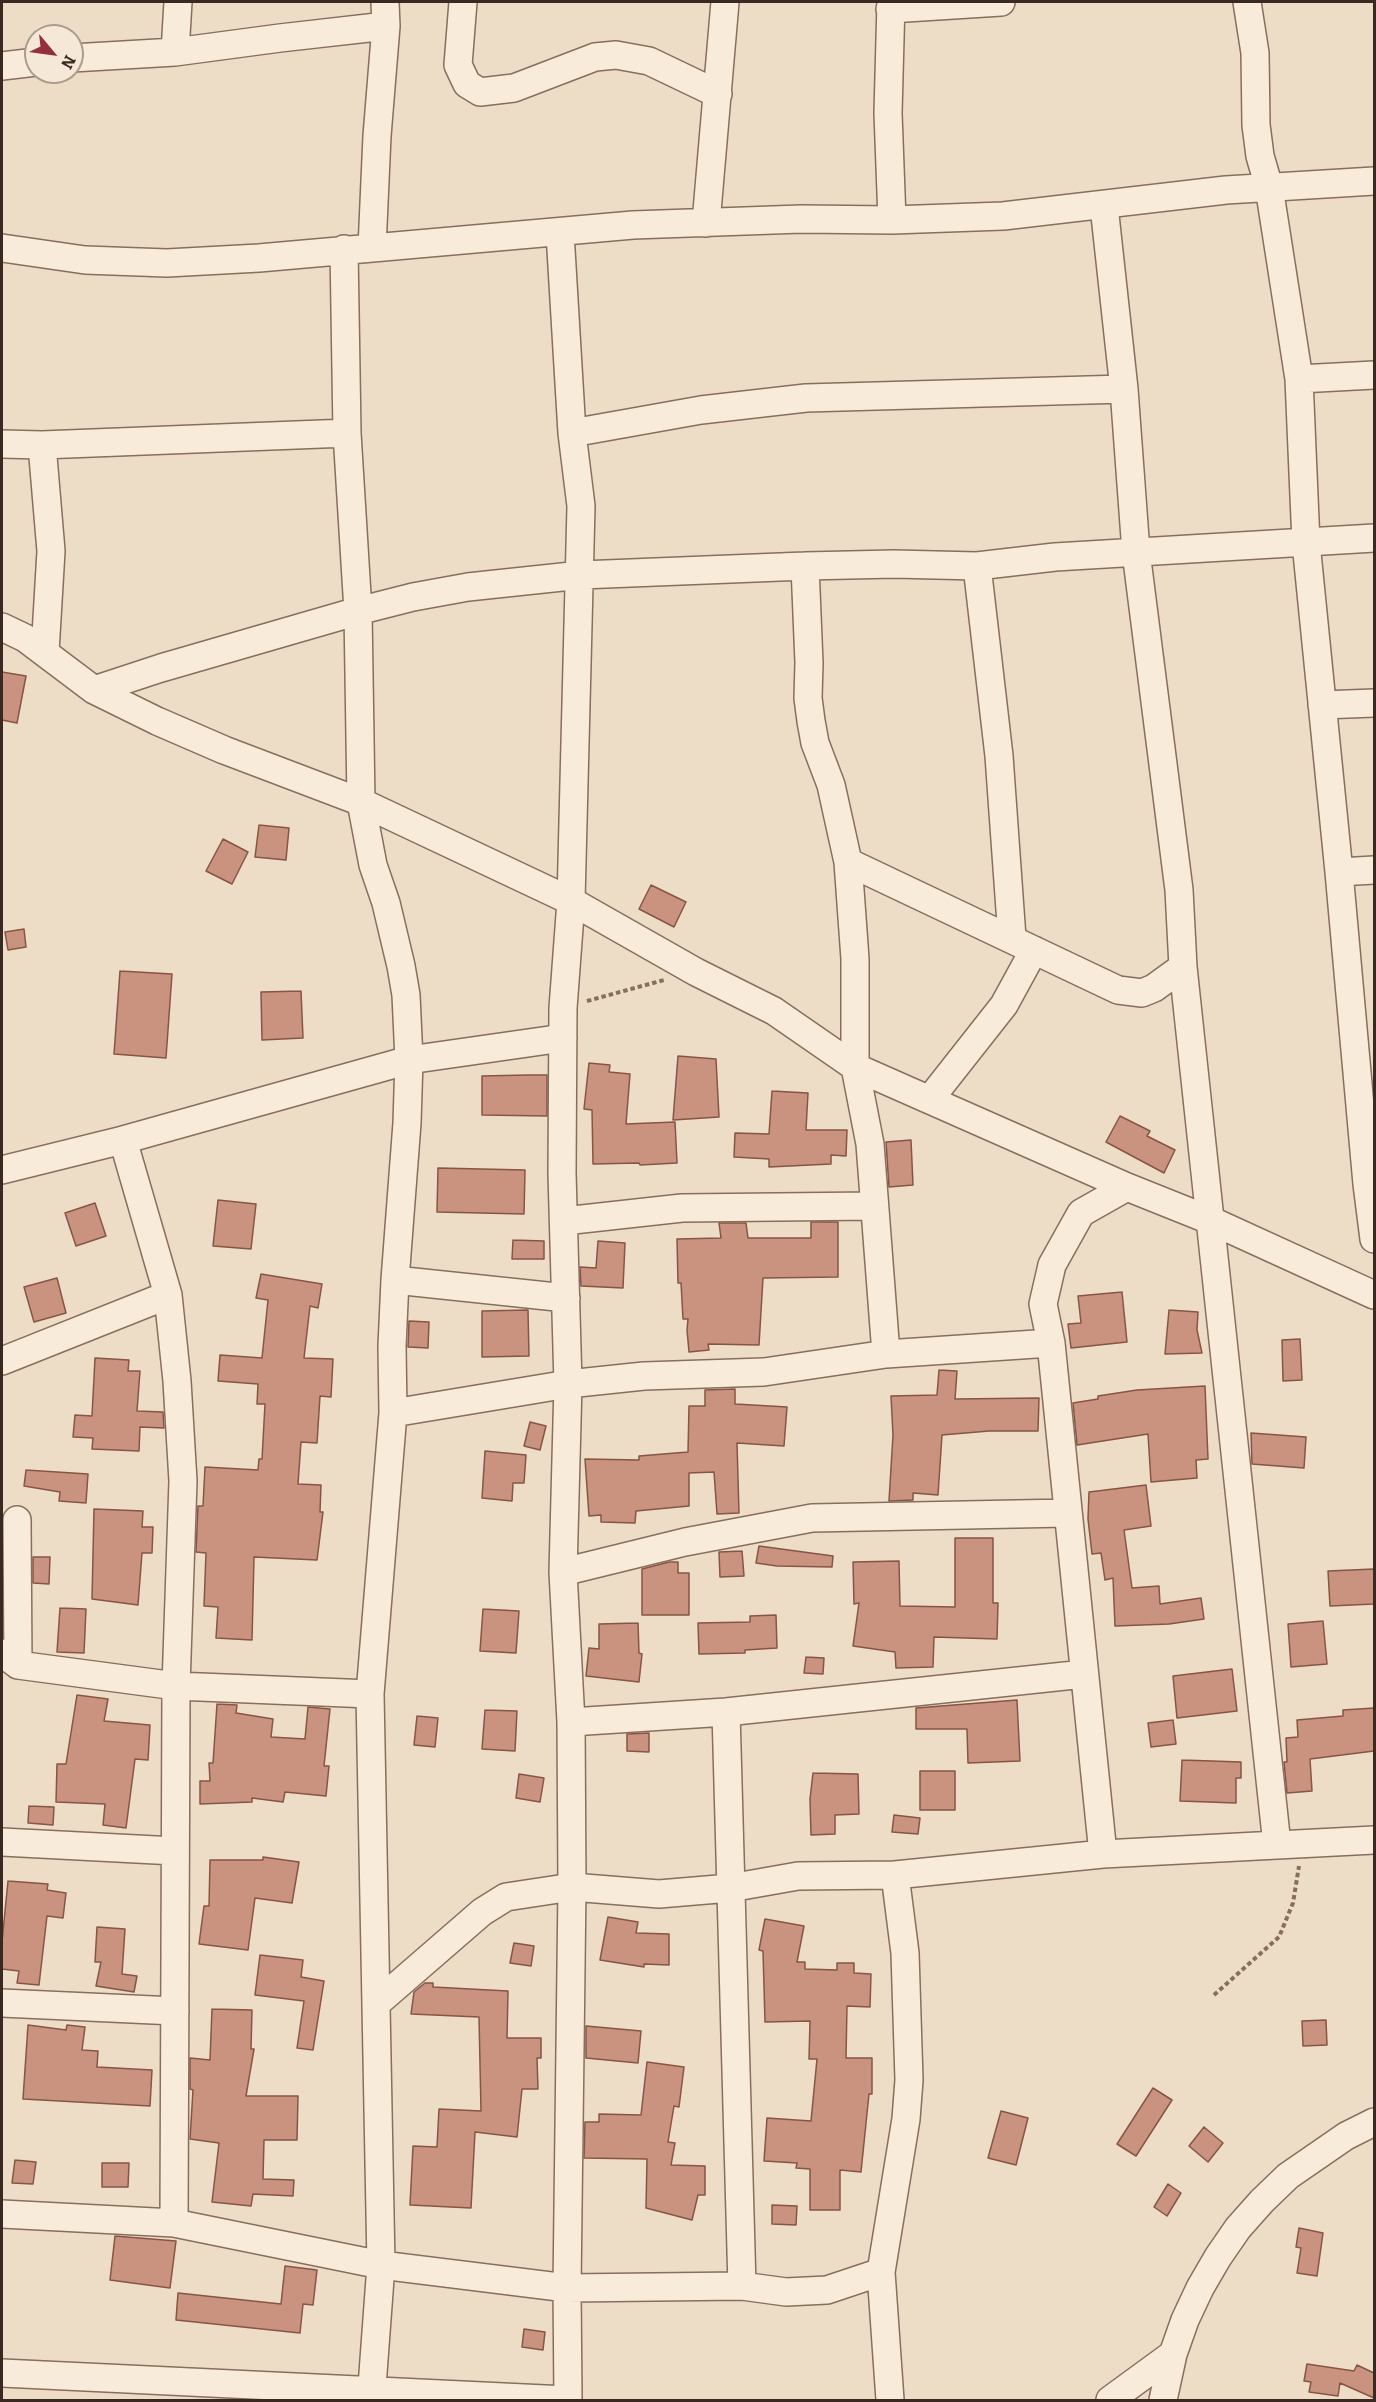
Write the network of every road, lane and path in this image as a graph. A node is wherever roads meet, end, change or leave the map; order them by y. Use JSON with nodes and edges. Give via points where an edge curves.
{"nodes":[{"id":1,"x":178,"y":2,"type":"edge"},
{"id":2,"x":463,"y":2,"type":"edge"},
{"id":3,"x":725,"y":2,"type":"edge"},
{"id":4,"x":1001,"y":2,"type":"edge"},
{"id":5,"x":1247,"y":2,"type":"edge"},
{"id":6,"x":890,"y":5,"type":"edge"},
{"id":7,"x":385,"y":14,"type":"edge"},
{"id":8,"x":175,"y":52,"type":"junction"},
{"id":9,"x":84,"y":57,"type":"edge"},
{"id":10,"x":24,"y":63,"type":"edge"},
{"id":11,"x":2,"y":66,"type":"edge"},
{"id":12,"x":718,"y":94,"type":"junction"},
{"id":13,"x":1374,"y":181,"type":"edge"},
{"id":14,"x":1269,"y":187,"type":"junction"},
{"id":15,"x":1104,"y":206,"type":"junction"},
{"id":16,"x":892,"y":220,"type":"junction"},
{"id":17,"x":706,"y":223,"type":"junction"},
{"id":18,"x":560,"y":233,"type":"junction"},
{"id":19,"x":2,"y":248,"type":"edge"},
{"id":20,"x":372,"y":248,"type":"junction"},
{"id":21,"x":344,"y":249,"type":"junction"},
{"id":22,"x":1374,"y":375,"type":"edge"},
{"id":23,"x":1299,"y":379,"type":"junction"},
{"id":24,"x":1124,"y":389,"type":"junction"},
{"id":25,"x":347,"y":433,"type":"junction"},
{"id":26,"x":572,"y":433,"type":"junction"},
{"id":27,"x":2,"y":444,"type":"edge"},
{"id":28,"x":42,"y":445,"type":"junction"},
{"id":29,"x":1374,"y":538,"type":"edge"},
{"id":30,"x":1306,"y":543,"type":"junction"},
{"id":31,"x":1136,"y":552,"type":"junction"},
{"id":32,"x":805,"y":566,"type":"junction"},
{"id":33,"x":977,"y":566,"type":"junction"},
{"id":34,"x":581,"y":575,"type":"junction"},
{"id":35,"x":358,"y":611,"type":"junction"},
{"id":36,"x":2,"y":627,"type":"edge"},
{"id":37,"x":45,"y":652,"type":"junction"},
{"id":38,"x":94,"y":690,"type":"junction"},
{"id":39,"x":1374,"y":703,"type":"edge"},
{"id":40,"x":1322,"y":705,"type":"junction"},
{"id":41,"x":361,"y":802,"type":"junction"},
{"id":42,"x":849,"y":862,"type":"junction"},
{"id":43,"x":1374,"y":870,"type":"edge"},
{"id":44,"x":1340,"y":872,"type":"junction"},
{"id":45,"x":572,"y":901,"type":"junction"},
{"id":46,"x":1023,"y":944,"type":"junction"},
{"id":47,"x":1183,"y":967,"type":"junction"},
{"id":48,"x":696,"y":972,"type":"junction"},
{"id":49,"x":563,"y":1008,"type":"junction"},
{"id":50,"x":563,"y":1038,"type":"junction"},
{"id":51,"x":1365,"y":1054,"type":"edge"},
{"id":52,"x":409,"y":1060,"type":"junction"},
{"id":53,"x":855,"y":1067,"type":"junction"},
{"id":54,"x":930,"y":1099,"type":"junction"},
{"id":55,"x":123,"y":1140,"type":"junction"},
{"id":56,"x":2,"y":1170,"type":"edge"},
{"id":57,"x":1371,"y":1182,"type":"edge"},
{"id":58,"x":1127,"y":1187,"type":"junction"},
{"id":59,"x":873,"y":1206,"type":"junction"},
{"id":60,"x":564,"y":1221,"type":"junction"},
{"id":61,"x":1212,"y":1221,"type":"junction"},
{"id":62,"x":1374,"y":1239,"type":"edge"},
{"id":63,"x":395,"y":1280,"type":"junction"},
{"id":64,"x":168,"y":1295,"type":"junction"},
{"id":65,"x":1374,"y":1295,"type":"edge"},
{"id":66,"x":566,"y":1298,"type":"junction"},
{"id":67,"x":1051,"y":1343,"type":"junction"},
{"id":68,"x":886,"y":1354,"type":"junction"},
{"id":69,"x":2,"y":1361,"type":"edge"},
{"id":70,"x":568,"y":1384,"type":"junction"},
{"id":71,"x":393,"y":1413,"type":"junction"},
{"id":72,"x":1067,"y":1513,"type":"junction"},
{"id":73,"x":17,"y":1520,"type":"dead end"},
{"id":74,"x":563,"y":1572,"type":"junction"},
{"id":75,"x":10,"y":1659,"type":"edge"},
{"id":76,"x":1084,"y":1674,"type":"junction"},
{"id":77,"x":176,"y":1686,"type":"junction"},
{"id":78,"x":370,"y":1694,"type":"junction"},
{"id":79,"x":726,"y":1712,"type":"junction"},
{"id":80,"x":571,"y":1722,"type":"junction"},
{"id":81,"x":1374,"y":1840,"type":"edge"},
{"id":82,"x":2,"y":1842,"type":"edge"},
{"id":83,"x":1311,"y":1844,"type":"junction"},
{"id":84,"x":1277,"y":1845,"type":"junction"},
{"id":85,"x":175,"y":1851,"type":"junction"},
{"id":86,"x":1103,"y":1854,"type":"junction"},
{"id":87,"x":895,"y":1875,"type":"junction"},
{"id":88,"x":572,"y":1887,"type":"junction"},
{"id":89,"x":730,"y":1888,"type":"junction"},
{"id":90,"x":1214,"y":1995,"type":"dead end"},
{"id":91,"x":2,"y":2002,"type":"edge"},
{"id":92,"x":377,"y":2003,"type":"junction"},
{"id":93,"x":175,"y":2011,"type":"junction"},
{"id":94,"x":1374,"y":2122,"type":"edge"},
{"id":95,"x":2,"y":2214,"type":"edge"},
{"id":96,"x":174,"y":2223,"type":"junction"},
{"id":97,"x":381,"y":2265,"type":"junction"},
{"id":98,"x":881,"y":2272,"type":"junction"},
{"id":99,"x":742,"y":2286,"type":"junction"},
{"id":100,"x":567,"y":2288,"type":"junction"},
{"id":101,"x":1173,"y":2354,"type":"junction"},
{"id":102,"x":2,"y":2373,"type":"edge"},
{"id":103,"x":371,"y":2396,"type":"edge"},
{"id":104,"x":567,"y":2400,"type":"edge"},
{"id":105,"x":890,"y":2400,"type":"edge"},
{"id":106,"x":1110,"y":2400,"type":"edge"},
{"id":107,"x":1163,"y":2400,"type":"edge"}],
"edges":[{"from":1,"to":8,"type":"street"},
{"from":2,"to":12,"type":"street","via":[[458,65],[467,84],[480,92],[514,88],[595,57],[616,55],[649,61]]},
{"from":3,"to":12,"type":"street"},
{"from":4,"to":6,"type":"street"},
{"from":5,"to":14,"type":"street","via":[[1255,53],[1256,125]]},
{"from":6,"to":16,"type":"street","via":[[888,113]]},
{"from":7,"to":8,"type":"street","via":[[280,38]]},
{"from":7,"to":20,"type":"street"},
{"from":8,"to":9,"type":"street"},
{"from":10,"to":11,"type":"street"},
{"from":12,"to":17,"type":"street"},
{"from":13,"to":14,"type":"street"},
{"from":14,"to":15,"type":"street"},
{"from":14,"to":23,"type":"street"},
{"from":15,"to":16,"type":"street","via":[[1003,216]]},
{"from":15,"to":24,"type":"street"},
{"from":16,"to":17,"type":"street"},
{"from":17,"to":18,"type":"street"},
{"from":18,"to":20,"type":"street"},
{"from":18,"to":26,"type":"street"},
{"from":19,"to":21,"type":"street","via":[[85,260],[167,262]]},
{"from":20,"to":21,"type":"street"},
{"from":21,"to":25,"type":"street"},
{"from":22,"to":23,"type":"street"},
{"from":23,"to":30,"type":"street"},
{"from":24,"to":26,"type":"street","via":[[806,398],[701,410]]},
{"from":24,"to":31,"type":"street"},
{"from":25,"to":28,"type":"street"},
{"from":25,"to":35,"type":"street"},
{"from":26,"to":34,"type":"street","via":[[581,506]]},
{"from":27,"to":28,"type":"street"},
{"from":28,"to":37,"type":"street","via":[[51,551]]},
{"from":29,"to":30,"type":"street"},
{"from":30,"to":31,"type":"street"},
{"from":30,"to":40,"type":"street"},
{"from":31,"to":33,"type":"street"},
{"from":31,"to":47,"type":"street","via":[[1179,890]]},
{"from":32,"to":33,"type":"street"},
{"from":32,"to":34,"type":"street"},
{"from":32,"to":42,"type":"street","via":[[810,721],[831,785]]},
{"from":33,"to":46,"type":"street"},
{"from":34,"to":35,"type":"street","via":[[468,588]]},
{"from":34,"to":45,"type":"street"},
{"from":35,"to":38,"type":"street"},
{"from":35,"to":41,"type":"street"},
{"from":36,"to":37,"type":"street"},
{"from":37,"to":38,"type":"street"},
{"from":38,"to":41,"type":"street","via":[[224,750]]},
{"from":39,"to":40,"type":"street"},
{"from":40,"to":44,"type":"street"},
{"from":41,"to":45,"type":"street"},
{"from":41,"to":52,"type":"street","via":[[373,865],[401,966]]},
{"from":42,"to":46,"type":"street"},
{"from":42,"to":53,"type":"street","via":[[855,959]]},
{"from":43,"to":44,"type":"street"},
{"from":44,"to":51,"type":"street"},
{"from":45,"to":48,"type":"street"},
{"from":45,"to":49,"type":"street"},
{"from":46,"to":47,"type":"street","via":[[1118,990],[1137,993],[1149,991]]},
{"from":46,"to":54,"type":"street","via":[[1004,1005]]},
{"from":47,"to":61,"type":"street"},
{"from":48,"to":49,"type":"path"},
{"from":48,"to":53,"type":"street","via":[[774,1011]]},
{"from":49,"to":50,"type":"street"},
{"from":50,"to":52,"type":"street"},
{"from":50,"to":60,"type":"street"},
{"from":51,"to":57,"type":"street"},
{"from":52,"to":55,"type":"street"},
{"from":52,"to":63,"type":"street"},
{"from":53,"to":54,"type":"street"},
{"from":53,"to":59,"type":"street","via":[[870,1144]]},
{"from":54,"to":58,"type":"street"},
{"from":55,"to":56,"type":"street"},
{"from":55,"to":64,"type":"street"},
{"from":57,"to":62,"type":"street"},
{"from":58,"to":61,"type":"street"},
{"from":58,"to":67,"type":"street","via":[[1081,1213],[1052,1264],[1043,1304]]},
{"from":59,"to":60,"type":"street","via":[[682,1208]]},
{"from":59,"to":68,"type":"street"},
{"from":60,"to":66,"type":"street"},
{"from":61,"to":65,"type":"street"},
{"from":61,"to":84,"type":"street"},
{"from":63,"to":66,"type":"street"},
{"from":63,"to":71,"type":"street"},
{"from":64,"to":69,"type":"street"},
{"from":64,"to":77,"type":"street","via":[[183,1481]]},
{"from":66,"to":70,"type":"street"},
{"from":67,"to":68,"type":"street"},
{"from":67,"to":72,"type":"street"},
{"from":68,"to":70,"type":"street","via":[[764,1372],[644,1376]]},
{"from":70,"to":71,"type":"street"},
{"from":70,"to":74,"type":"street"},
{"from":71,"to":78,"type":"street"},
{"from":72,"to":74,"type":"street","via":[[812,1518],[685,1542]]},
{"from":72,"to":76,"type":"street"},
{"from":73,"to":75,"type":"street"},
{"from":74,"to":80,"type":"street"},
{"from":75,"to":77,"type":"street"},
{"from":76,"to":79,"type":"street"},
{"from":76,"to":86,"type":"street"},
{"from":77,"to":78,"type":"street"},
{"from":77,"to":85,"type":"street"},
{"from":78,"to":92,"type":"street"},
{"from":79,"to":80,"type":"street"},
{"from":79,"to":89,"type":"street"},
{"from":80,"to":88,"type":"street"},
{"from":81,"to":83,"type":"street"},
{"from":82,"to":85,"type":"street"},
{"from":83,"to":84,"type":"street"},
{"from":83,"to":90,"type":"path","via":[[1297,1870],[1293,1903],[1279,1937]]},
{"from":84,"to":86,"type":"street"},
{"from":85,"to":93,"type":"street"},
{"from":86,"to":87,"type":"street"},
{"from":87,"to":89,"type":"street","via":[[798,1876]]},
{"from":87,"to":98,"type":"street","via":[[905,1953],[909,2080]]},
{"from":88,"to":89,"type":"street","via":[[659,1894]]},
{"from":88,"to":92,"type":"street","via":[[506,1898],[482,1912]]},
{"from":88,"to":100,"type":"street"},
{"from":89,"to":99,"type":"street"},
{"from":91,"to":93,"type":"street"},
{"from":92,"to":97,"type":"street"},
{"from":93,"to":96,"type":"street"},
{"from":94,"to":101,"type":"street","via":[[1316,2155],[1262,2201],[1218,2256],[1195,2298]]},
{"from":95,"to":96,"type":"street"},
{"from":96,"to":97,"type":"street"},
{"from":97,"to":100,"type":"street"},
{"from":97,"to":103,"type":"street"},
{"from":98,"to":99,"type":"street","via":[[827,2290],[786,2292]]},
{"from":98,"to":105,"type":"street"},
{"from":99,"to":100,"type":"street"},
{"from":100,"to":104,"type":"street"},
{"from":101,"to":106,"type":"street"},
{"from":101,"to":107,"type":"street"},
{"from":102,"to":103,"type":"street"},
{"from":103,"to":104,"type":"street"}]}
